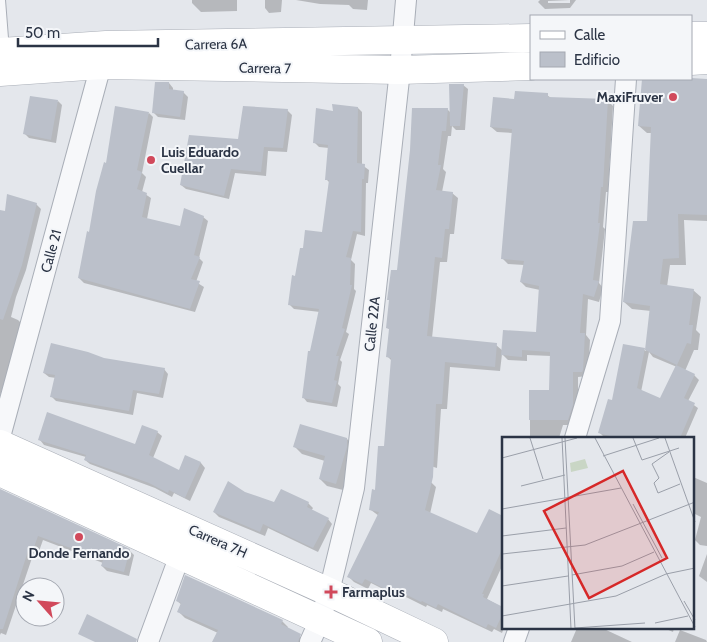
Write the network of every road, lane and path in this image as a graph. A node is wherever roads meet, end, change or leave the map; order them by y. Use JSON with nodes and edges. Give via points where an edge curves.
{"nodes":[{"id":1,"x":406,"y":0,"type":"edge"},
{"id":2,"x":1,"y":6,"type":"edge"},
{"id":3,"x":692,"y":36,"type":"edge"},
{"id":4,"x":707,"y":36,"type":"edge"},
{"id":5,"x":530,"y":38,"type":"edge"},
{"id":6,"x":402,"y":41,"type":"junction"},
{"id":7,"x":1,"y":59,"type":"edge"},
{"id":8,"x":707,"y":60,"type":"edge"},
{"id":9,"x":692,"y":61,"type":"edge"},
{"id":10,"x":101,"y":65,"type":"junction"},
{"id":11,"x":530,"y":66,"type":"edge"},
{"id":12,"x":400,"y":70,"type":"junction"},
{"id":13,"x":626,"y":80,"type":"edge"},
{"id":14,"x":0,"y":437,"type":"edge"},
{"id":15,"x":575,"y":437,"type":"edge"},
{"id":16,"x":0,"y":444,"type":"edge"},
{"id":17,"x":0,"y":472,"type":"edge"},
{"id":18,"x":180,"y":555,"type":"junction"},
{"id":19,"x":330,"y":592,"type":"junction"},
{"id":20,"x":315,"y":631,"type":"edge"},
{"id":21,"x":148,"y":642,"type":"edge"},
{"id":22,"x":368,"y":642,"type":"edge"},
{"id":23,"x":434,"y":642,"type":"edge"}],
"edges":[{"from":1,"to":6,"type":"street","name":"Calle 22A"},
{"from":2,"to":7,"type":"lane"},
{"from":3,"to":4,"type":"main road"},
{"from":5,"to":6,"type":"main road"},
{"from":6,"to":7,"type":"main road","name":"Carrera 6A","via":[[106,46]]},
{"from":6,"to":12,"type":"street","name":"Calle 22A"},
{"from":7,"to":10,"type":"main road","name":"Carrera 7"},
{"from":8,"to":9,"type":"main road"},
{"from":10,"to":12,"type":"main road","name":"Carrera 7"},
{"from":10,"to":14,"type":"street","name":"Calle 21"},
{"from":11,"to":12,"type":"main road","name":"Carrera 7"},
{"from":12,"to":19,"type":"street","name":"Calle 22A","via":[[354,488]]},
{"from":13,"to":15,"type":"street","via":[[610,321]]},
{"from":16,"to":19,"type":"main road","name":"Carrera 7H"},
{"from":17,"to":18,"type":"main road","name":"Carrera 7H"},
{"from":18,"to":20,"type":"main road","name":"Carrera 7H"},
{"from":18,"to":21,"type":"street"},
{"from":19,"to":20,"type":"street","name":"Calle 22A"},
{"from":19,"to":23,"type":"main road","name":"Carrera 7H"},
{"from":20,"to":22,"type":"main road","name":"Carrera 7H"}]}
